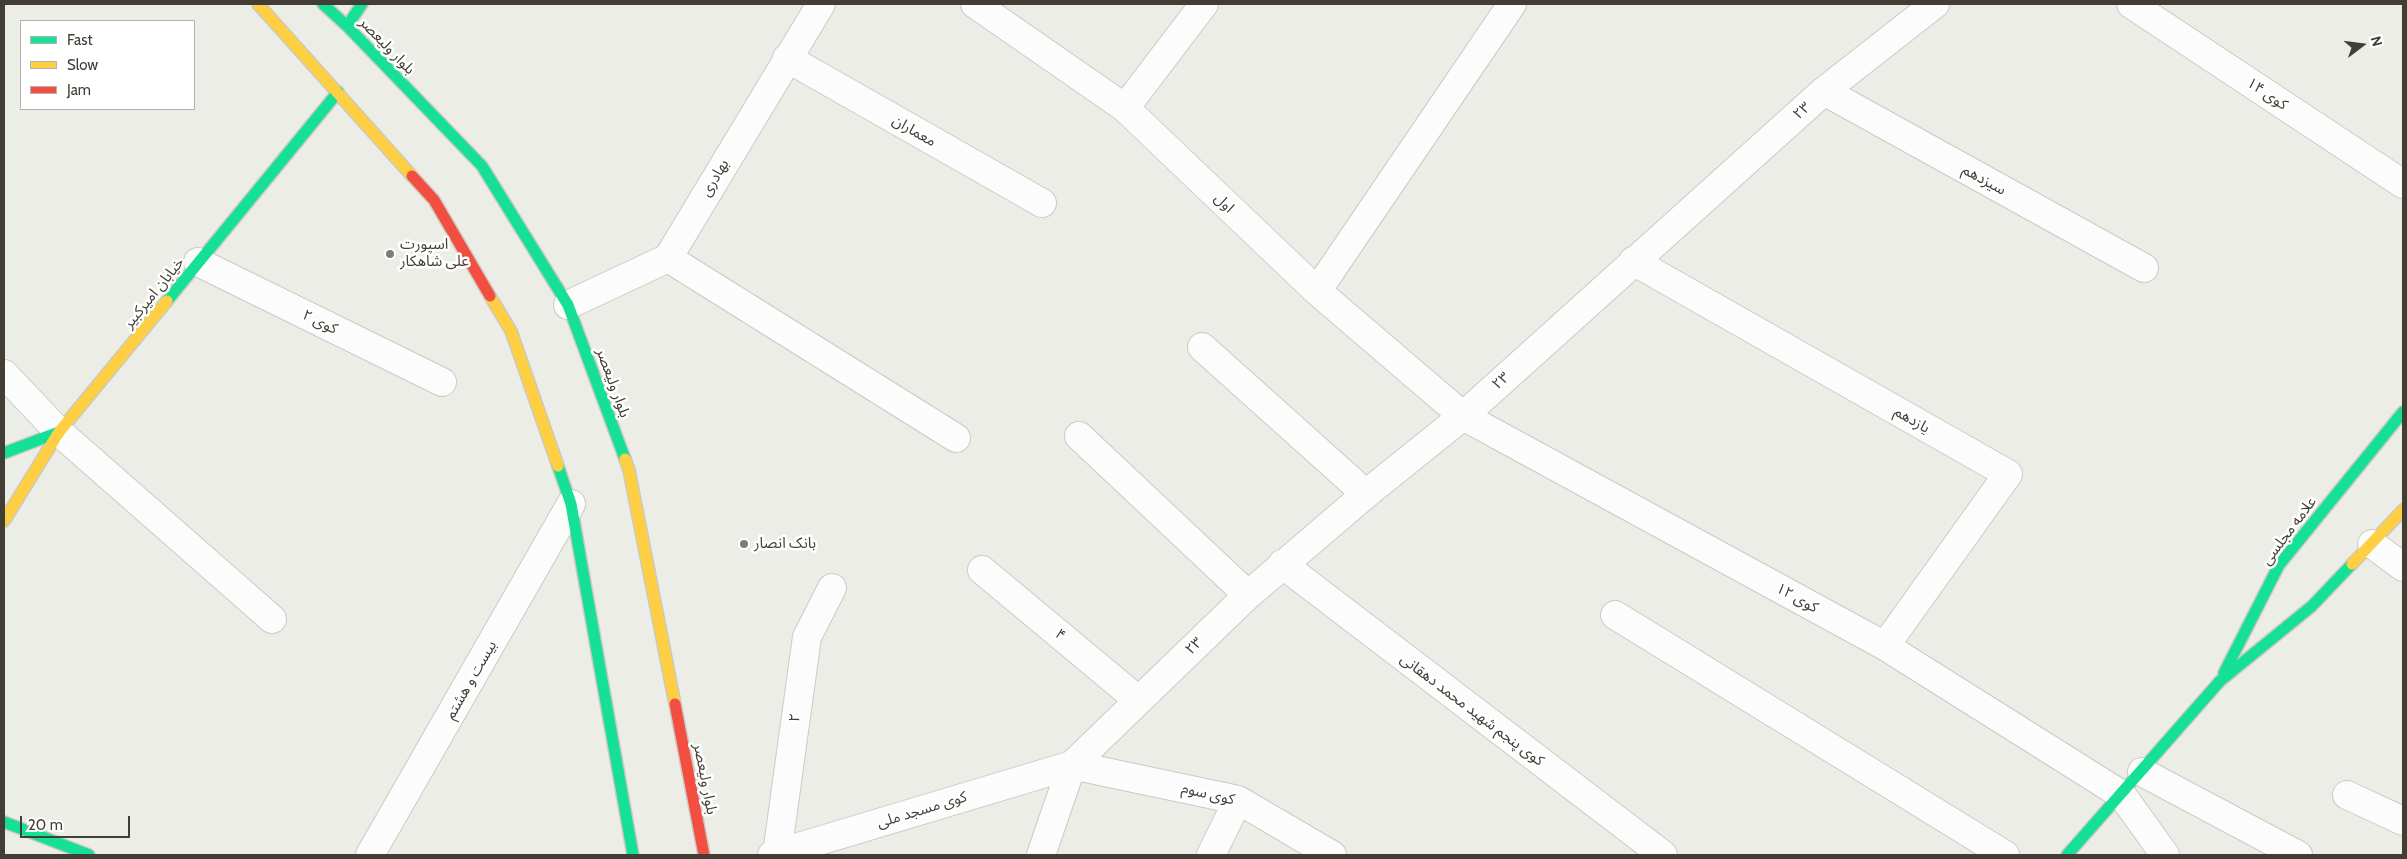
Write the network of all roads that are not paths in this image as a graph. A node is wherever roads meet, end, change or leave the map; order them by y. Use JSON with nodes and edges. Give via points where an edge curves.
{"nodes":[{"id":1,"x":258,"y":4,"type":"edge"},
{"id":2,"x":323,"y":4,"type":"edge"},
{"id":3,"x":362,"y":4,"type":"edge"},
{"id":4,"x":821,"y":4,"type":"edge"},
{"id":5,"x":974,"y":4,"type":"edge"},
{"id":6,"x":1204,"y":4,"type":"edge"},
{"id":7,"x":1512,"y":4,"type":"edge"},
{"id":8,"x":1934,"y":4,"type":"edge"},
{"id":9,"x":2131,"y":4,"type":"edge"},
{"id":10,"x":347,"y":26,"type":"junction"},
{"id":11,"x":787,"y":58,"type":"junction"},
{"id":12,"x":1824,"y":91,"type":"junction"},
{"id":13,"x":338,"y":92,"type":"junction"},
{"id":14,"x":1125,"y":108,"type":"junction"},
{"id":15,"x":2403,"y":184,"type":"edge"},
{"id":16,"x":1042,"y":203,"type":"dead end"},
{"id":17,"x":668,"y":258,"type":"junction"},
{"id":18,"x":1633,"y":261,"type":"junction"},
{"id":19,"x":198,"y":262,"type":"junction"},
{"id":20,"x":2144,"y":268,"type":"dead end"},
{"id":21,"x":1317,"y":292,"type":"junction"},
{"id":22,"x":568,"y":305,"type":"junction"},
{"id":23,"x":1202,"y":347,"type":"dead end"},
{"id":24,"x":4,"y":374,"type":"edge"},
{"id":25,"x":442,"y":382,"type":"dead end"},
{"id":26,"x":2403,"y":412,"type":"edge"},
{"id":27,"x":1463,"y":416,"type":"junction"},
{"id":28,"x":59,"y":432,"type":"junction"},
{"id":29,"x":1079,"y":436,"type":"dead end"},
{"id":30,"x":956,"y":438,"type":"dead end"},
{"id":31,"x":4,"y":453,"type":"edge"},
{"id":32,"x":1366,"y":494,"type":"junction"},
{"id":33,"x":571,"y":504,"type":"junction"},
{"id":34,"x":2403,"y":510,"type":"edge"},
{"id":35,"x":4,"y":521,"type":"edge"},
{"id":36,"x":2372,"y":544,"type":"junction"},
{"id":37,"x":1282,"y":564,"type":"junction"},
{"id":38,"x":2403,"y":567,"type":"edge"},
{"id":39,"x":982,"y":570,"type":"dead end"},
{"id":40,"x":832,"y":588,"type":"dead end"},
{"id":41,"x":1248,"y":594,"type":"junction"},
{"id":42,"x":1615,"y":615,"type":"dead end"},
{"id":43,"x":272,"y":620,"type":"dead end"},
{"id":44,"x":1885,"y":646,"type":"junction"},
{"id":45,"x":2220,"y":681,"type":"junction"},
{"id":46,"x":1138,"y":700,"type":"junction"},
{"id":47,"x":1072,"y":765,"type":"junction"},
{"id":48,"x":2142,"y":772,"type":"junction"},
{"id":49,"x":2122,"y":795,"type":"junction"},
{"id":50,"x":2346,"y":795,"type":"dead end"},
{"id":51,"x":1238,"y":800,"type":"junction"},
{"id":52,"x":2403,"y":821,"type":"edge"},
{"id":53,"x":4,"y":822,"type":"edge"},
{"id":54,"x":630,"y":836,"type":"junction"},
{"id":55,"x":48,"y":847,"type":"edge"},
{"id":56,"x":622,"y":849,"type":"dead end"},
{"id":57,"x":89,"y":855,"type":"edge"},
{"id":58,"x":370,"y":855,"type":"edge"},
{"id":59,"x":633,"y":855,"type":"edge"},
{"id":60,"x":704,"y":855,"type":"edge"},
{"id":61,"x":774,"y":855,"type":"edge"},
{"id":62,"x":1041,"y":855,"type":"edge"},
{"id":63,"x":1211,"y":855,"type":"edge"},
{"id":64,"x":1332,"y":855,"type":"edge"},
{"id":65,"x":1663,"y":855,"type":"edge"},
{"id":66,"x":2005,"y":855,"type":"edge"},
{"id":67,"x":2067,"y":855,"type":"edge"},
{"id":68,"x":2165,"y":855,"type":"edge"},
{"id":69,"x":2298,"y":855,"type":"edge"}],
"edges":[{"from":1,"to":13,"type":"main road"},
{"from":2,"to":10,"type":"main road","name":"بلوار ولیعصر"},
{"from":3,"to":10,"type":"main road"},
{"from":4,"to":11,"type":"street","name":"بهادری"},
{"from":5,"to":14,"type":"street","name":"اول"},
{"from":6,"to":14,"type":"street"},
{"from":7,"to":21,"type":"street"},
{"from":8,"to":12,"type":"street","name":"۲۳"},
{"from":9,"to":15,"type":"street","name":"کوی ۱۴"},
{"from":10,"to":22,"type":"main road","name":"بلوار ولیعصر","via":[[482,166]]},
{"from":11,"to":16,"type":"street","name":"معماران"},
{"from":11,"to":17,"type":"street","name":"بهادری"},
{"from":12,"to":18,"type":"street","name":"۲۳"},
{"from":12,"to":20,"type":"street","name":"سیزدهم"},
{"from":13,"to":19,"type":"main road","name":"خیابان امیرکبیر"},
{"from":13,"to":33,"type":"main road","via":[[434,200],[511,331]]},
{"from":14,"to":21,"type":"street","name":"اول"},
{"from":17,"to":22,"type":"street"},
{"from":17,"to":30,"type":"street"},
{"from":18,"to":27,"type":"street","name":"۲۳"},
{"from":18,"to":44,"type":"street","name":"یازدهم","via":[[2008,474]]},
{"from":19,"to":25,"type":"street","name":"کوی ۲"},
{"from":19,"to":28,"type":"main road","name":"خیابان امیرکبیر"},
{"from":21,"to":27,"type":"street","name":"اول"},
{"from":22,"to":60,"type":"main road","name":"بلوار ولیعصر","via":[[629,470]]},
{"from":23,"to":32,"type":"street"},
{"from":24,"to":28,"type":"street"},
{"from":26,"to":45,"type":"main road","name":"علامه مجلسی","via":[[2278,565]]},
{"from":27,"to":32,"type":"street","name":"۲۳"},
{"from":27,"to":44,"type":"street","name":"کوی ۱۲"},
{"from":28,"to":31,"type":"main road"},
{"from":28,"to":35,"type":"main road","name":"خیابان امیرکبیر"},
{"from":28,"to":43,"type":"street"},
{"from":29,"to":41,"type":"street"},
{"from":32,"to":37,"type":"street","name":"۲۳"},
{"from":33,"to":54,"type":"main road"},
{"from":33,"to":58,"type":"street","name":"بیست و هشتم"},
{"from":34,"to":36,"type":"main road","name":"علامه مجلسی"},
{"from":36,"to":38,"type":"street"},
{"from":36,"to":45,"type":"main road","name":"علامه مجلسی","via":[[2312,606]]},
{"from":37,"to":41,"type":"street","name":"۲۳"},
{"from":37,"to":65,"type":"street","name":"کوی پنجم شهید محمد دهقانی"},
{"from":39,"to":46,"type":"street","name":"۴"},
{"from":40,"to":61,"type":"street","name":"۲","via":[[806,637]]},
{"from":41,"to":46,"type":"street","name":"۲۳"},
{"from":42,"to":66,"type":"street"},
{"from":44,"to":49,"type":"street","name":"کوی ۱۲"},
{"from":45,"to":48,"type":"main road","name":"علامه مجلسی"},
{"from":46,"to":47,"type":"street","name":"۲۳"},
{"from":47,"to":51,"type":"street","name":"کوی سوم"},
{"from":47,"to":61,"type":"street","name":"کوی مسجد ملی"},
{"from":47,"to":62,"type":"street"},
{"from":48,"to":49,"type":"main road","name":"علامه مجلسی"},
{"from":48,"to":69,"type":"street"},
{"from":49,"to":67,"type":"main road","name":"علامه مجلسی"},
{"from":49,"to":68,"type":"street"},
{"from":50,"to":52,"type":"street"},
{"from":51,"to":63,"type":"street"},
{"from":51,"to":64,"type":"street","name":"کوی سوم"},
{"from":53,"to":55,"type":"main road"},
{"from":54,"to":56,"type":"main road"},
{"from":54,"to":59,"type":"main road"},
{"from":55,"to":57,"type":"main road"}]}
